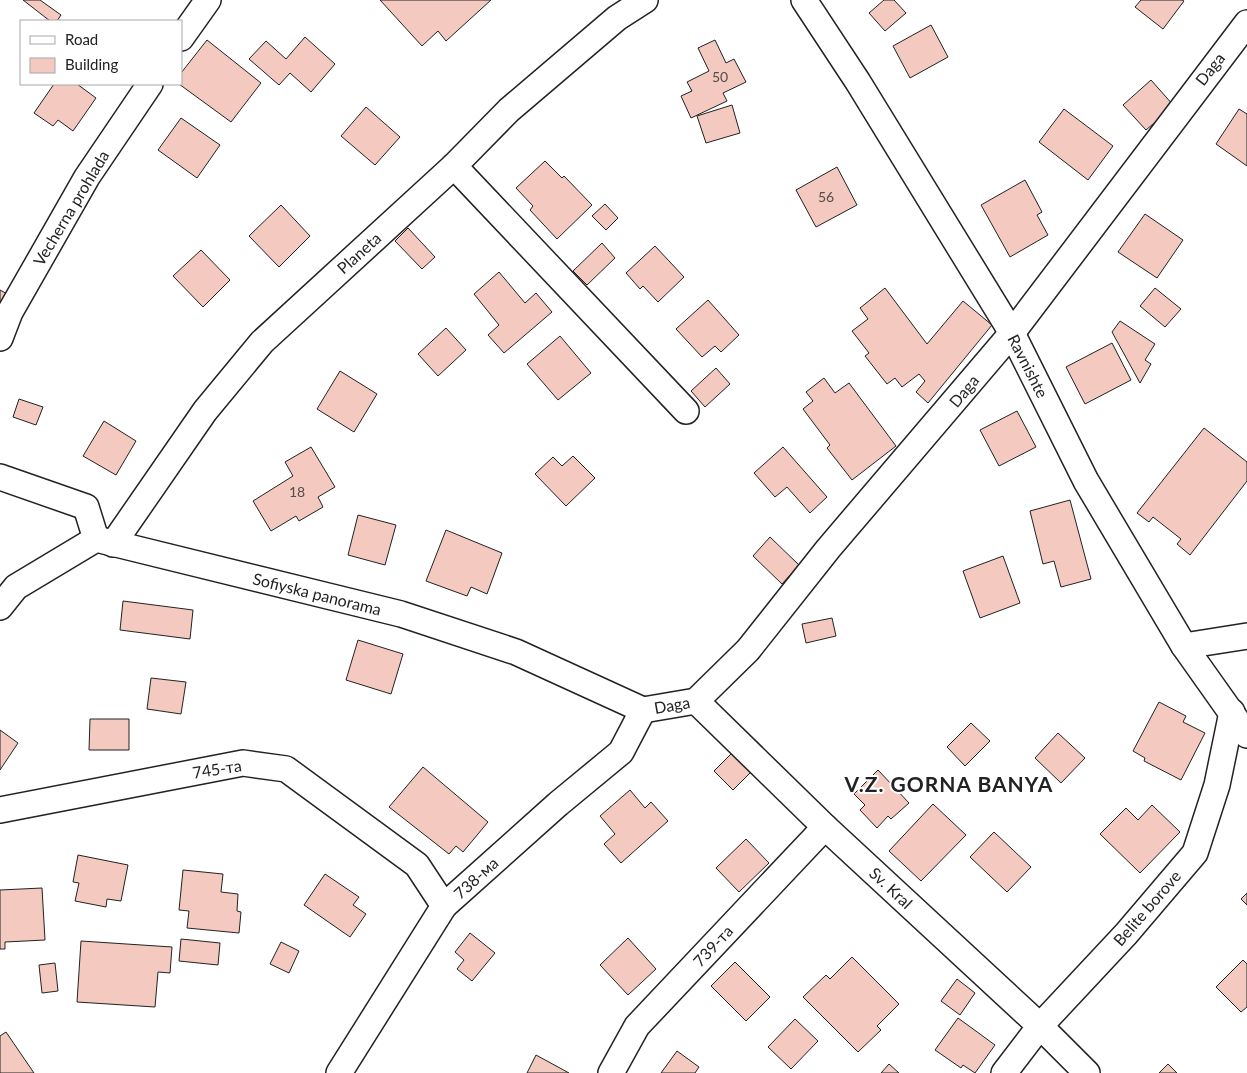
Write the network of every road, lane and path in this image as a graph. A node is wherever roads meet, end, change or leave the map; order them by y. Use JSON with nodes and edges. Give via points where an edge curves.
{"nodes":[{"id":1,"x":208,"y":0,"type":"edge"},
{"id":2,"x":645,"y":0,"type":"edge"},
{"id":3,"x":804,"y":0,"type":"edge"},
{"id":4,"x":1247,"y":23,"type":"edge"},
{"id":5,"x":182,"y":37,"type":"edge"},
{"id":6,"x":149,"y":85,"type":"edge"},
{"id":7,"x":454,"y":166,"type":"junction"},
{"id":8,"x":1012,"y":333,"type":"junction"},
{"id":9,"x":0,"y":338,"type":"edge"},
{"id":10,"x":686,"y":411,"type":"dead end"},
{"id":11,"x":0,"y":477,"type":"edge"},
{"id":12,"x":105,"y":542,"type":"junction"},
{"id":13,"x":0,"y":607,"type":"edge"},
{"id":14,"x":1247,"y":636,"type":"edge"},
{"id":15,"x":1184,"y":646,"type":"junction"},
{"id":16,"x":696,"y":701,"type":"junction"},
{"id":17,"x":643,"y":710,"type":"junction"},
{"id":18,"x":1232,"y":712,"type":"junction"},
{"id":19,"x":1247,"y":736,"type":"edge"},
{"id":20,"x":0,"y":810,"type":"edge"},
{"id":21,"x":825,"y":827,"type":"junction"},
{"id":22,"x":444,"y":906,"type":"junction"},
{"id":23,"x":1040,"y":1026,"type":"junction"},
{"id":24,"x":339,"y":1073,"type":"edge"},
{"id":25,"x":611,"y":1073,"type":"edge"},
{"id":26,"x":1004,"y":1073,"type":"edge"},
{"id":27,"x":1087,"y":1073,"type":"edge"}],
"edges":[{"from":1,"to":5,"type":"street"},
{"from":2,"to":7,"type":"street","name":"Planeta","via":[[617,18],[510,110]]},
{"from":3,"to":8,"type":"street","name":"Ravnishte"},
{"from":4,"to":8,"type":"street","name":"Daga"},
{"from":6,"to":9,"type":"street","name":"Vecherna prohlada","via":[[87,177],[10,312]]},
{"from":7,"to":10,"type":"street"},
{"from":7,"to":12,"type":"street","name":"Planeta","via":[[262,342]]},
{"from":8,"to":15,"type":"street","name":"Ravnishte","via":[[1086,481]]},
{"from":8,"to":16,"type":"street","name":"Daga","via":[[828,549],[748,650]]},
{"from":11,"to":12,"type":"street","via":[[86,507]]},
{"from":12,"to":13,"type":"street","via":[[16,587]]},
{"from":12,"to":17,"type":"street","name":"Sofiyska panorama","via":[[400,614],[516,652]]},
{"from":14,"to":15,"type":"street"},
{"from":15,"to":18,"type":"street","name":"Ravnishte"},
{"from":16,"to":17,"type":"street","name":"Daga"},
{"from":16,"to":21,"type":"street","name":"Sv. Kral"},
{"from":17,"to":22,"type":"street","name":"738-ма","via":[[621,752]]},
{"from":18,"to":19,"type":"street","name":"Ravnishte"},
{"from":18,"to":23,"type":"street","name":"Belite borove","via":[[1217,785],[1195,853],[1126,934]]},
{"from":20,"to":22,"type":"street","name":"745-та","via":[[243,763],[286,769],[418,865]]},
{"from":21,"to":23,"type":"street","name":"Sv. Kral"},
{"from":21,"to":25,"type":"street","name":"739-та","via":[[637,1026]]},
{"from":22,"to":24,"type":"street","name":"738-ма"},
{"from":23,"to":26,"type":"street","name":"Belite borove"},
{"from":23,"to":27,"type":"street","name":"Sv. Kral"}]}
